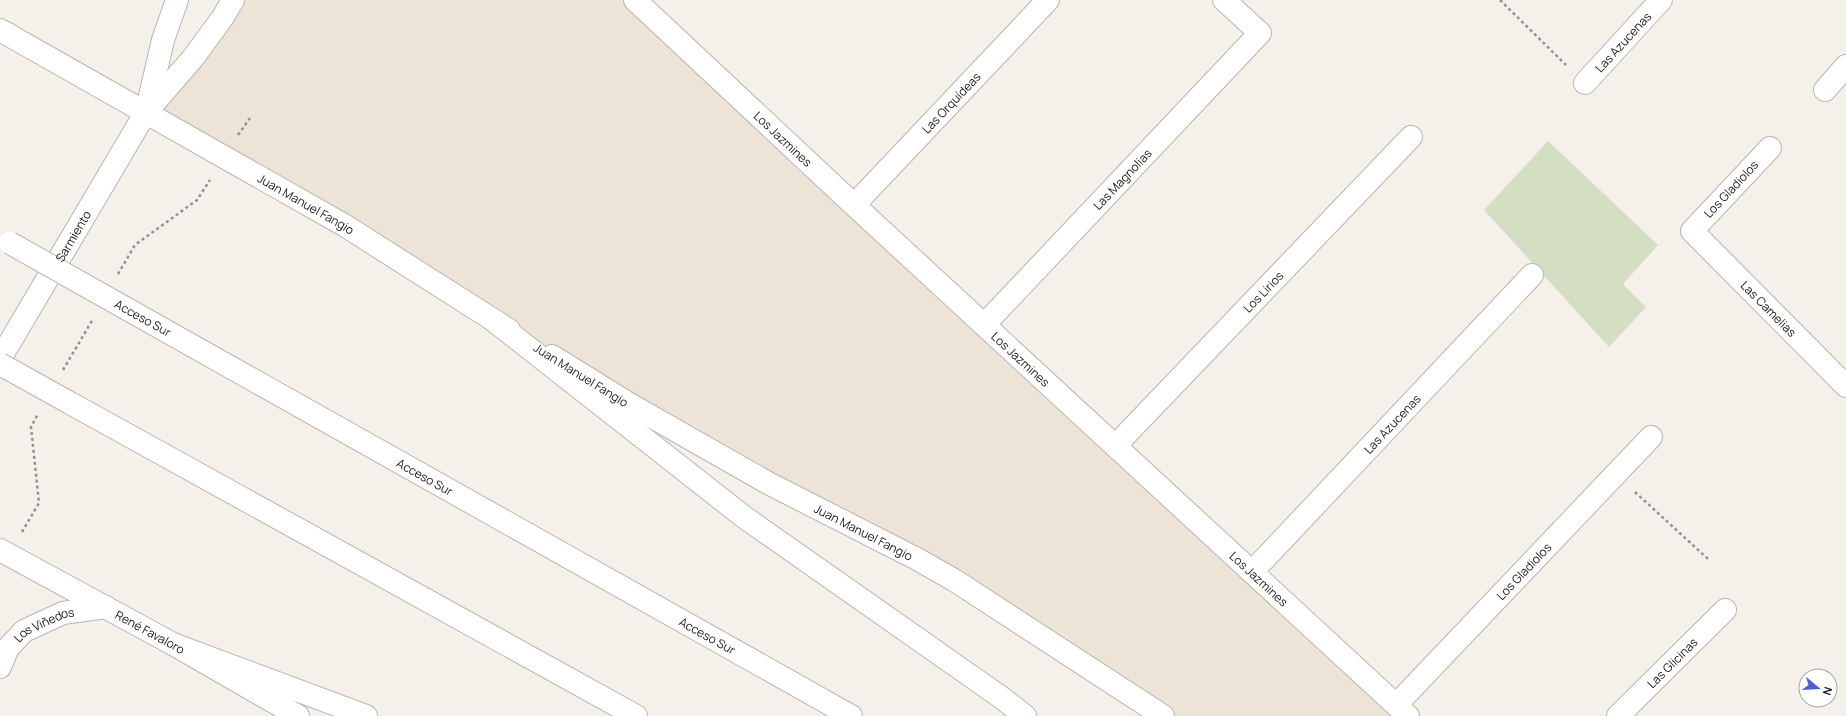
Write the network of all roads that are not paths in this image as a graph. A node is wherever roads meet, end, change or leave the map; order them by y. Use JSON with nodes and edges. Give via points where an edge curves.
{"nodes":[{"id":1,"x":177,"y":0,"type":"edge"},
{"id":2,"x":233,"y":0,"type":"edge"},
{"id":3,"x":635,"y":0,"type":"edge"},
{"id":4,"x":1048,"y":0,"type":"edge"},
{"id":5,"x":1224,"y":0,"type":"edge"},
{"id":6,"x":1661,"y":0,"type":"edge"},
{"id":7,"x":3,"y":32,"type":"edge"},
{"id":8,"x":1846,"y":66,"type":"edge"},
{"id":9,"x":1585,"y":83,"type":"road end"},
{"id":10,"x":1825,"y":90,"type":"dead end"},
{"id":11,"x":146,"y":112,"type":"junction"},
{"id":12,"x":1411,"y":137,"type":"dead end"},
{"id":13,"x":1770,"y":148,"type":"dead end"},
{"id":14,"x":854,"y":205,"type":"junction"},
{"id":15,"x":1692,"y":231,"type":"joint"},
{"id":16,"x":5,"y":240,"type":"edge"},
{"id":17,"x":1532,"y":275,"type":"dead end"},
{"id":18,"x":494,"y":320,"type":"junction"},
{"id":19,"x":984,"y":325,"type":"junction"},
{"id":20,"x":0,"y":359,"type":"edge"},
{"id":21,"x":0,"y":364,"type":"edge"},
{"id":22,"x":1846,"y":386,"type":"edge"},
{"id":23,"x":1651,"y":437,"type":"dead end"},
{"id":24,"x":1115,"y":446,"type":"junction"},
{"id":25,"x":5,"y":553,"type":"edge"},
{"id":26,"x":1252,"y":572,"type":"junction"},
{"id":27,"x":106,"y":607,"type":"junction"},
{"id":28,"x":1725,"y":610,"type":"dead end"},
{"id":29,"x":173,"y":644,"type":"junction"},
{"id":30,"x":0,"y":668,"type":"edge"},
{"id":31,"x":1402,"y":710,"type":"edge"},
{"id":32,"x":298,"y":716,"type":"edge"},
{"id":33,"x":366,"y":716,"type":"edge"},
{"id":34,"x":636,"y":716,"type":"edge"},
{"id":35,"x":851,"y":716,"type":"edge"},
{"id":36,"x":1025,"y":716,"type":"edge"},
{"id":37,"x":1164,"y":716,"type":"edge"},
{"id":38,"x":1618,"y":716,"type":"edge"}],
"edges":[{"from":1,"to":11,"type":"main road","name":"Sarmiento","via":[[163,40]]},
{"from":2,"to":11,"type":"main road","name":"Sarmiento","via":[[193,58]]},
{"from":3,"to":14,"type":"main road","name":"Los Jazmines"},
{"from":4,"to":14,"type":"main road","name":"Las Orquídeas"},
{"from":5,"to":19,"type":"main road","name":"Las Magnolias","via":[[1260,33]]},
{"from":6,"to":9,"type":"main road","name":"Las Azucenas"},
{"from":7,"to":11,"type":"main road","name":"Juan Manuel Fangio"},
{"from":8,"to":10,"type":"main road"},
{"from":11,"to":18,"type":"main road","name":"Juan Manuel Fangio","via":[[344,225]]},
{"from":11,"to":20,"type":"main road","name":"Sarmiento"},
{"from":12,"to":24,"type":"main road","name":"Los Lirios"},
{"from":13,"to":15,"type":"main road","name":"Los Gladiolos"},
{"from":14,"to":19,"type":"main road","name":"Los Jazmines"},
{"from":15,"to":22,"type":"main road","name":"Las Camelias"},
{"from":16,"to":35,"type":"main road","name":"Acceso Sur","bridge":true},
{"from":17,"to":26,"type":"main road","name":"Las Azucenas"},
{"from":18,"to":36,"type":"main road","via":[[744,517]]},
{"from":18,"to":37,"type":"main road","name":"Juan Manuel Fangio","via":[[631,405],[747,471],[954,580]]},
{"from":19,"to":24,"type":"main road","name":"Los Jazmines"},
{"from":21,"to":34,"type":"main road","bridge":true},
{"from":23,"to":31,"type":"main road","name":"Los Gladiolos"},
{"from":24,"to":26,"type":"main road","name":"Los Jazmines"},
{"from":25,"to":27,"type":"main road","name":"René Favaloro"},
{"from":26,"to":31,"type":"main road","name":"Los Jazmines"},
{"from":27,"to":29,"type":"main road","name":"René Favaloro"},
{"from":27,"to":30,"type":"main road","name":"Los Viñedos","via":[[63,613],[24,631],[8,648]]},
{"from":28,"to":38,"type":"main road","name":"Las Glicinas"},
{"from":29,"to":32,"type":"main road","name":"René Favaloro"},
{"from":29,"to":33,"type":"main road"}]}
